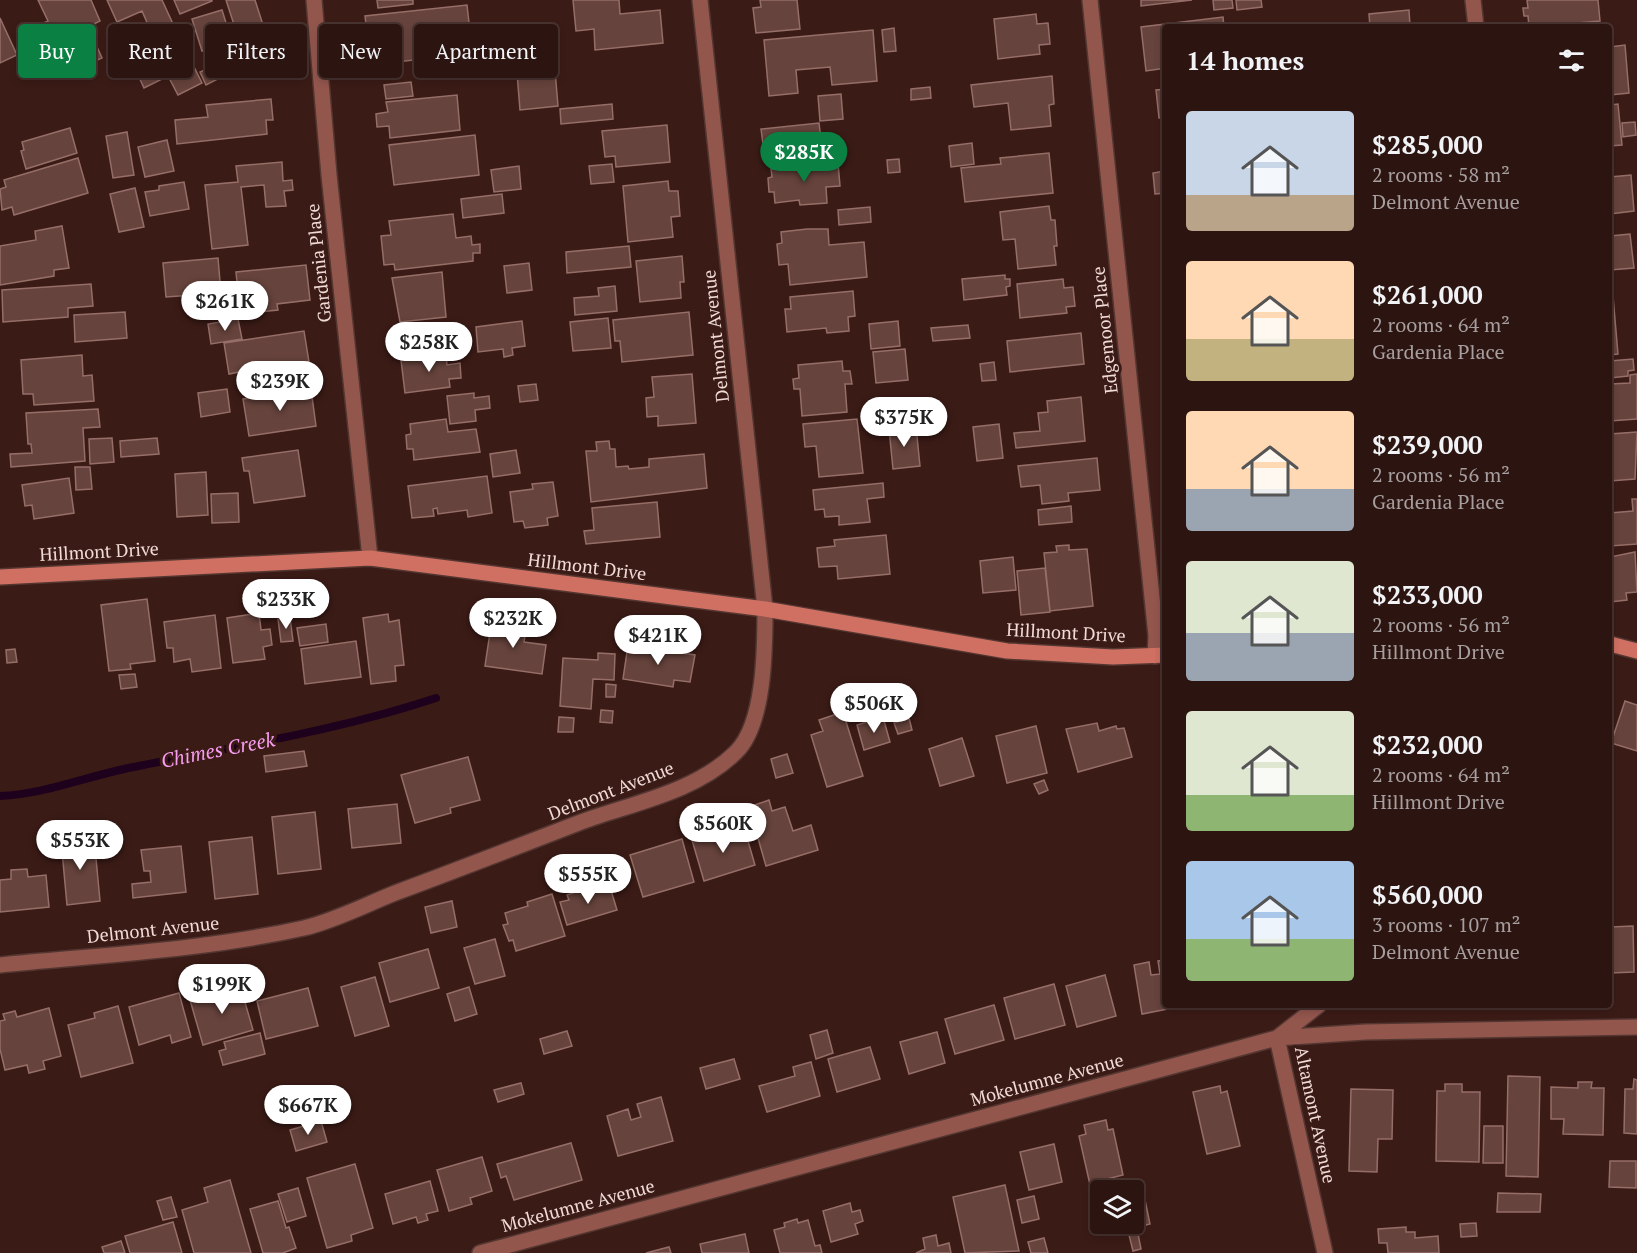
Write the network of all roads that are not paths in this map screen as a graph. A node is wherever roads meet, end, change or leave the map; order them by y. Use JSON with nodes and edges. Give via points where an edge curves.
{"nodes":[{"id":1,"x":314,"y":0,"type":"edge"},
{"id":2,"x":700,"y":0,"type":"edge"},
{"id":3,"x":1090,"y":0,"type":"edge"},
{"id":4,"x":1473,"y":0,"type":"edge"},
{"id":5,"x":1476,"y":24,"type":"edge"},
{"id":6,"x":370,"y":558,"type":"junction"},
{"id":7,"x":0,"y":577,"type":"edge"},
{"id":8,"x":765,"y":609,"type":"junction"},
{"id":9,"x":1612,"y":645,"type":"edge"},
{"id":10,"x":1637,"y":651,"type":"edge"},
{"id":11,"x":1160,"y":656,"type":"edge"},
{"id":12,"x":0,"y":965,"type":"edge"},
{"id":13,"x":1315,"y":1008,"type":"edge"},
{"id":14,"x":1637,"y":1027,"type":"edge"},
{"id":15,"x":1277,"y":1038,"type":"junction"},
{"id":16,"x":480,"y":1253,"type":"edge"},
{"id":17,"x":1325,"y":1253,"type":"edge"}],
"edges":[{"from":1,"to":6,"type":"street","name":"Gardenia Place"},
{"from":2,"to":8,"type":"street","name":"Delmont Avenue"},
{"from":3,"to":11,"type":"street","name":"Edgemoor Place"},
{"from":4,"to":5,"type":"street"},
{"from":6,"to":7,"type":"street","name":"Hillmont Drive"},
{"from":6,"to":8,"type":"street","name":"Hillmont Drive"},
{"from":8,"to":11,"type":"street","name":"Hillmont Drive","via":[[1007,651]]},
{"from":8,"to":12,"type":"street","name":"Delmont Avenue","via":[[760,694],[752,724],[738,751],[714,769],[668,793],[306,927],[234,940]]},
{"from":9,"to":10,"type":"street"},
{"from":13,"to":15,"type":"street","name":"Altamont Avenue"},
{"from":14,"to":15,"type":"street","name":"Mokelumne Avenue","via":[[1365,1032]]},
{"from":15,"to":16,"type":"street","name":"Mokelumne Avenue"},
{"from":15,"to":17,"type":"street","name":"Altamont Avenue"}]}
